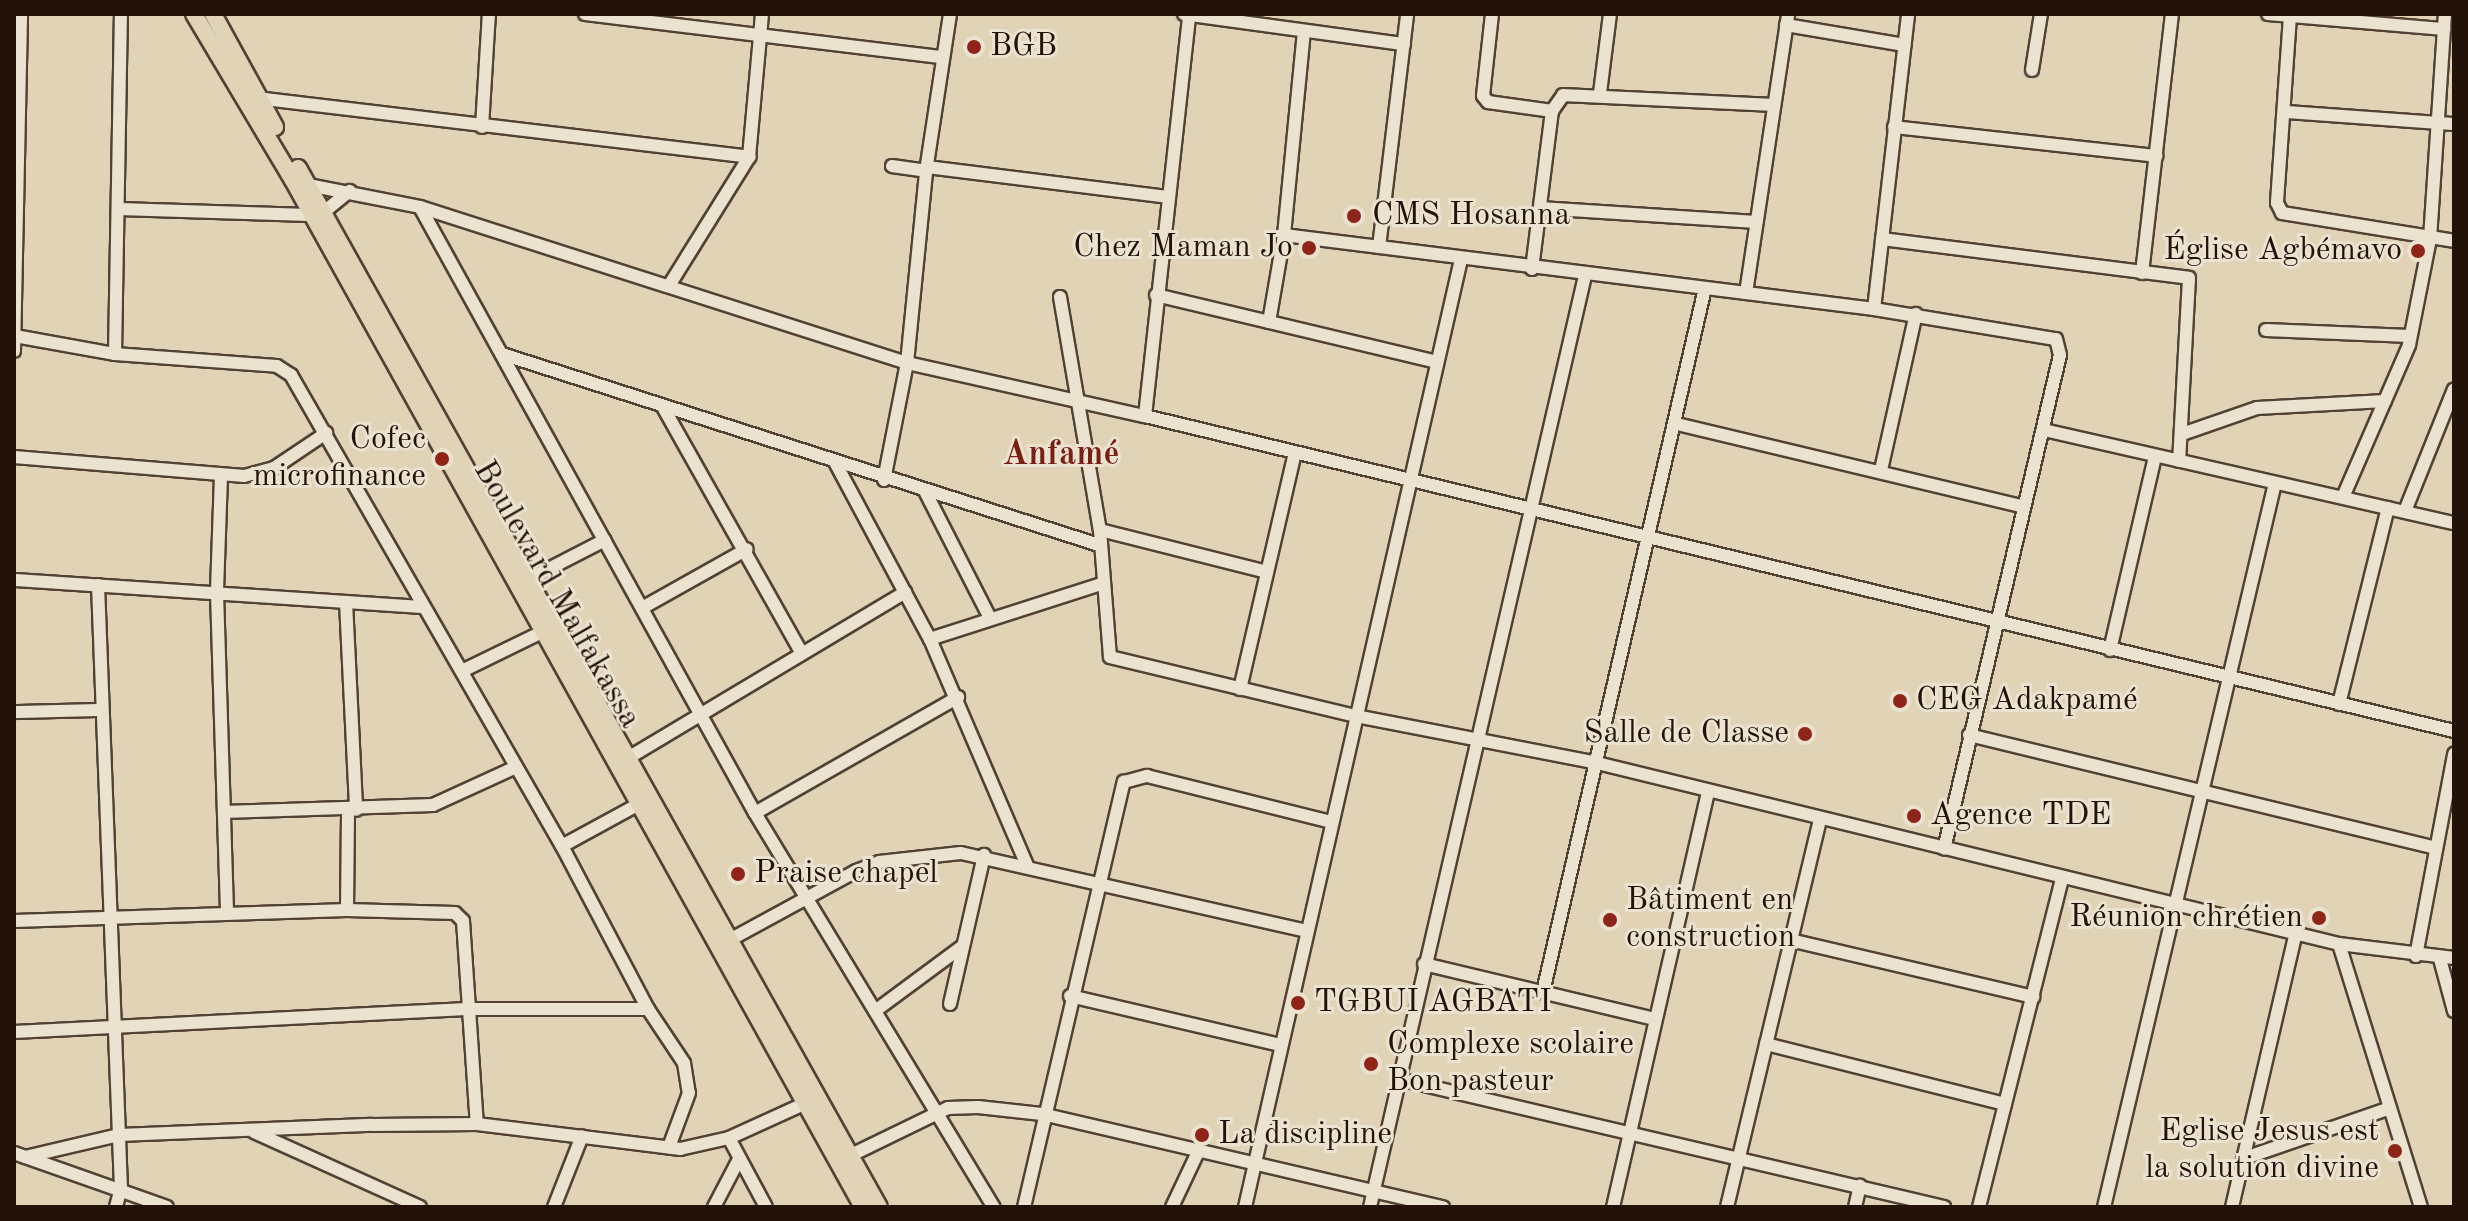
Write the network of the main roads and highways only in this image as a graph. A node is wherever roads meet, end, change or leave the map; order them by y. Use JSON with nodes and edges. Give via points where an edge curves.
{"nodes":[{"id":1,"x":194,"y":14,"type":"edge"},
{"id":2,"x":213,"y":14,"type":"edge"},
{"id":3,"x":251,"y":97,"type":"junction"},
{"id":4,"x":317,"y":213,"type":"junction"},
{"id":5,"x":624,"y":760,"type":"junction"},
{"id":6,"x":727,"y":942,"type":"junction"},
{"id":7,"x":846,"y":1157,"type":"junction"},
{"id":8,"x":863,"y":1207,"type":"edge"},
{"id":9,"x":879,"y":1207,"type":"edge"}],
"edges":[{"from":1,"to":3,"type":"main road","name":"Boulevard Malfakassa"},
{"from":2,"to":3,"type":"main road","name":"Boulevard Malfakassa"},
{"from":3,"to":4,"type":"main road","name":"Boulevard Malfakassa"},
{"from":4,"to":5,"type":"main road","name":"Boulevard Malfakassa","via":[[529,579]]},
{"from":4,"to":5,"type":"main road","name":"Boulevard Malfakassa","via":[[544,631]]},
{"from":5,"to":6,"type":"main road","name":"Boulevard Malfakassa"},
{"from":5,"to":6,"type":"main road","name":"Boulevard Malfakassa","via":[[641,803]]},
{"from":6,"to":7,"type":"main road","name":"Boulevard Malfakassa"},
{"from":6,"to":7,"type":"main road","name":"Boulevard Malfakassa","via":[[808,1102]]},
{"from":7,"to":8,"type":"main road","name":"Boulevard Malfakassa"},
{"from":7,"to":9,"type":"main road","name":"Boulevard Malfakassa"}]}
